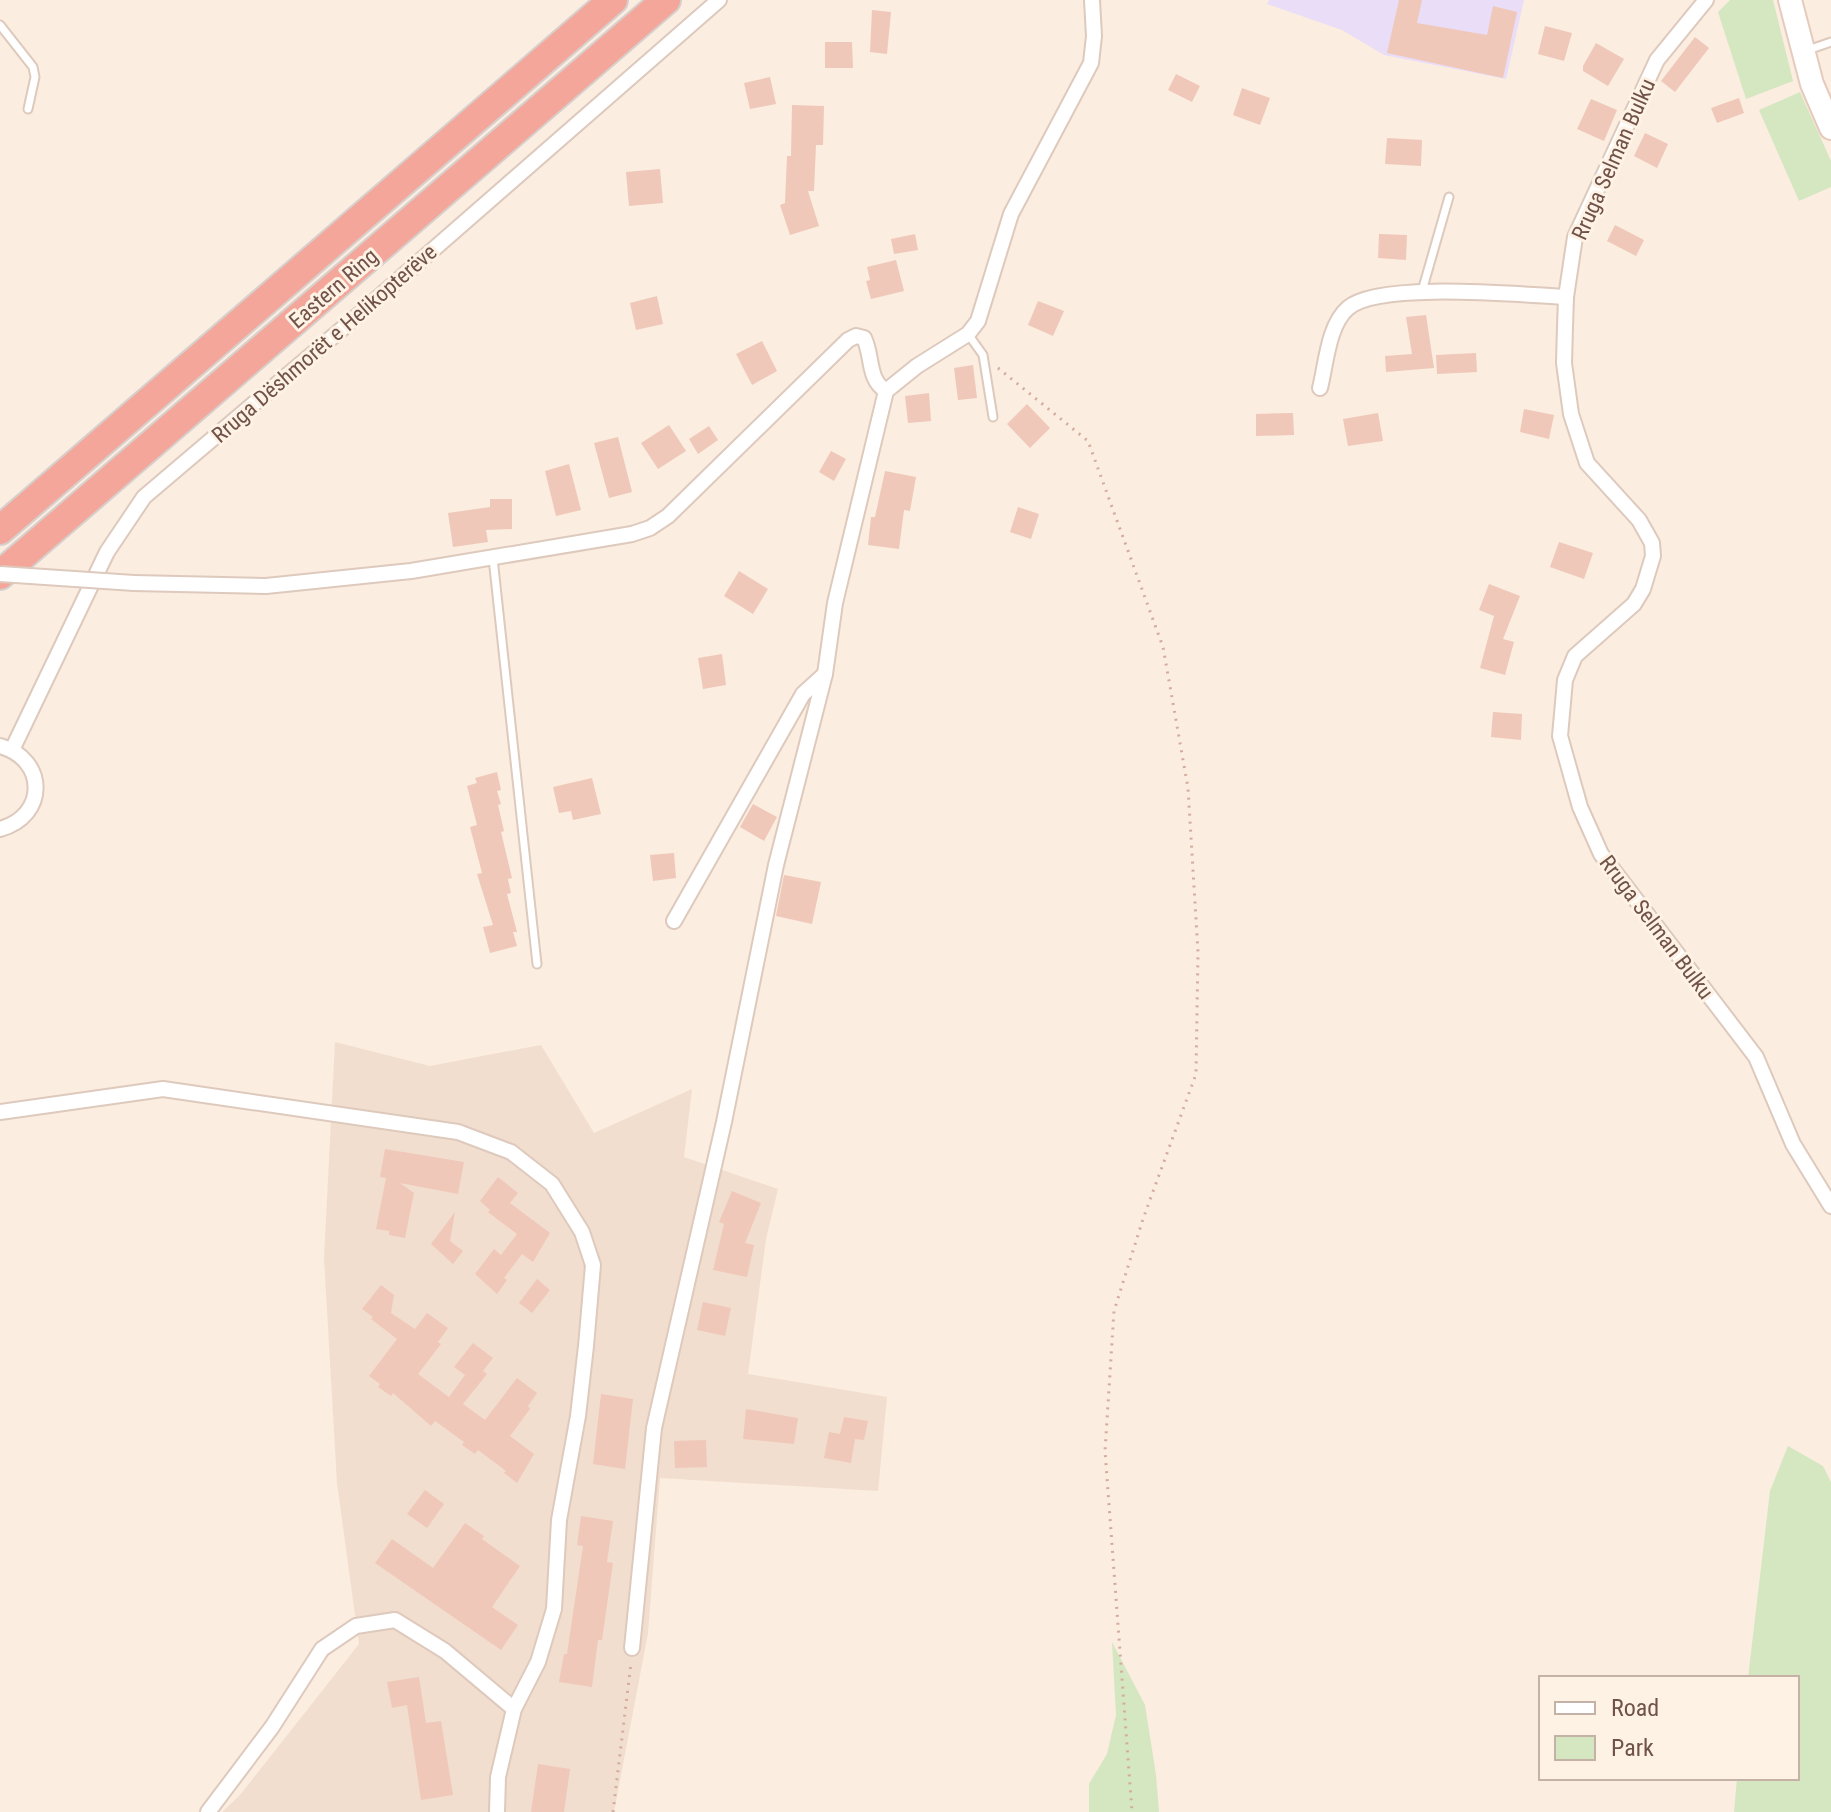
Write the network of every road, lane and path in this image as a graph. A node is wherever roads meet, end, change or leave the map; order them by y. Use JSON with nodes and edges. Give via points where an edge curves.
{"nodes":[{"id":1,"x":613,"y":0,"type":"edge"},
{"id":2,"x":666,"y":0,"type":"edge"},
{"id":3,"x":719,"y":0,"type":"edge"},
{"id":4,"x":1092,"y":0,"type":"edge"},
{"id":5,"x":1706,"y":0,"type":"edge"},
{"id":6,"x":1790,"y":0,"type":"edge"},
{"id":7,"x":0,"y":25,"type":"edge"},
{"id":8,"x":1831,"y":42,"type":"edge"},
{"id":9,"x":1803,"y":51,"type":"junction"},
{"id":10,"x":28,"y":109,"type":"dead end"},
{"id":11,"x":1831,"y":128,"type":"edge"},
{"id":12,"x":1449,"y":197,"type":"dead end"},
{"id":13,"x":1422,"y":291,"type":"junction"},
{"id":14,"x":1566,"y":297,"type":"junction"},
{"id":15,"x":968,"y":334,"type":"junction"},
{"id":16,"x":983,"y":355,"type":"junction"},
{"id":17,"x":1320,"y":388,"type":"dead end"},
{"id":18,"x":886,"y":391,"type":"junction"},
{"id":19,"x":993,"y":417,"type":"dead end"},
{"id":20,"x":0,"y":530,"type":"edge"},
{"id":21,"x":493,"y":558,"type":"junction"},
{"id":22,"x":0,"y":575,"type":"edge"},
{"id":23,"x":825,"y":674,"type":"junction"},
{"id":24,"x":6,"y":748,"type":"edge"},
{"id":25,"x":0,"y":829,"type":"edge"},
{"id":26,"x":674,"y":921,"type":"dead end"},
{"id":27,"x":537,"y":964,"type":"dead end"},
{"id":28,"x":0,"y":1112,"type":"edge"},
{"id":29,"x":1831,"y":1206,"type":"edge"},
{"id":30,"x":632,"y":1648,"type":"joint"},
{"id":31,"x":514,"y":1709,"type":"junction"},
{"id":32,"x":208,"y":1812,"type":"edge"},
{"id":33,"x":497,"y":1812,"type":"edge"},
{"id":34,"x":613,"y":1812,"type":"edge"},
{"id":35,"x":1132,"y":1812,"type":"edge"}],
"edges":[{"from":1,"to":20,"type":"highway","name":"Eastern Ring"},
{"from":2,"to":22,"type":"highway","name":"Eastern Ring"},
{"from":3,"to":24,"type":"street","name":"Rruga Dëshmorët e Helikopterëve","via":[[144,497],[107,552]]},
{"from":4,"to":15,"type":"street","via":[[1091,63],[1011,214],[978,321]]},
{"from":5,"to":14,"type":"street","name":"Rruga Selman Bulku","via":[[1647,79],[1575,237]]},
{"from":6,"to":9,"type":"street"},
{"from":7,"to":10,"type":"lane","via":[[33,67]]},
{"from":8,"to":9,"type":"lane"},
{"from":9,"to":11,"type":"street"},
{"from":12,"to":13,"type":"lane"},
{"from":13,"to":14,"type":"street"},
{"from":13,"to":17,"type":"street","via":[[1362,299],[1348,307],[1339,318]]},
{"from":14,"to":29,"type":"street","name":"Rruga Selman Bulku","via":[[1564,363],[1580,447],[1598,477],[1639,520],[1653,556],[1634,604],[1575,656],[1565,680],[1560,736],[1568,768],[1601,854],[1756,1057],[1793,1144]]},
{"from":15,"to":16,"type":"lane"},
{"from":15,"to":18,"type":"street"},
{"from":16,"to":19,"type":"lane"},
{"from":16,"to":35,"type":"path","via":[[1088,441],[1163,647],[1188,788],[1198,952],[1196,1074],[1114,1311],[1105,1451]]},
{"from":18,"to":21,"type":"street","via":[[872,374],[864,338],[856,336],[650,528]]},
{"from":18,"to":23,"type":"street","via":[[835,603]]},
{"from":21,"to":22,"type":"street","bridge":true,"via":[[266,586]]},
{"from":21,"to":27,"type":"lane"},
{"from":23,"to":26,"type":"street","via":[[803,694]]},
{"from":23,"to":30,"type":"street","via":[[776,865],[654,1428]]},
{"from":24,"to":25,"type":"street","via":[[31,768],[36,795],[23,818]]},
{"from":28,"to":31,"type":"street","via":[[163,1089],[458,1132],[511,1152],[552,1184],[582,1232],[593,1265],[578,1416],[559,1520],[554,1609],[538,1662]]},
{"from":30,"to":34,"type":"path"},
{"from":31,"to":32,"type":"street","via":[[445,1651],[395,1620],[356,1626],[322,1649]]},
{"from":31,"to":33,"type":"street","via":[[498,1777]]}]}
